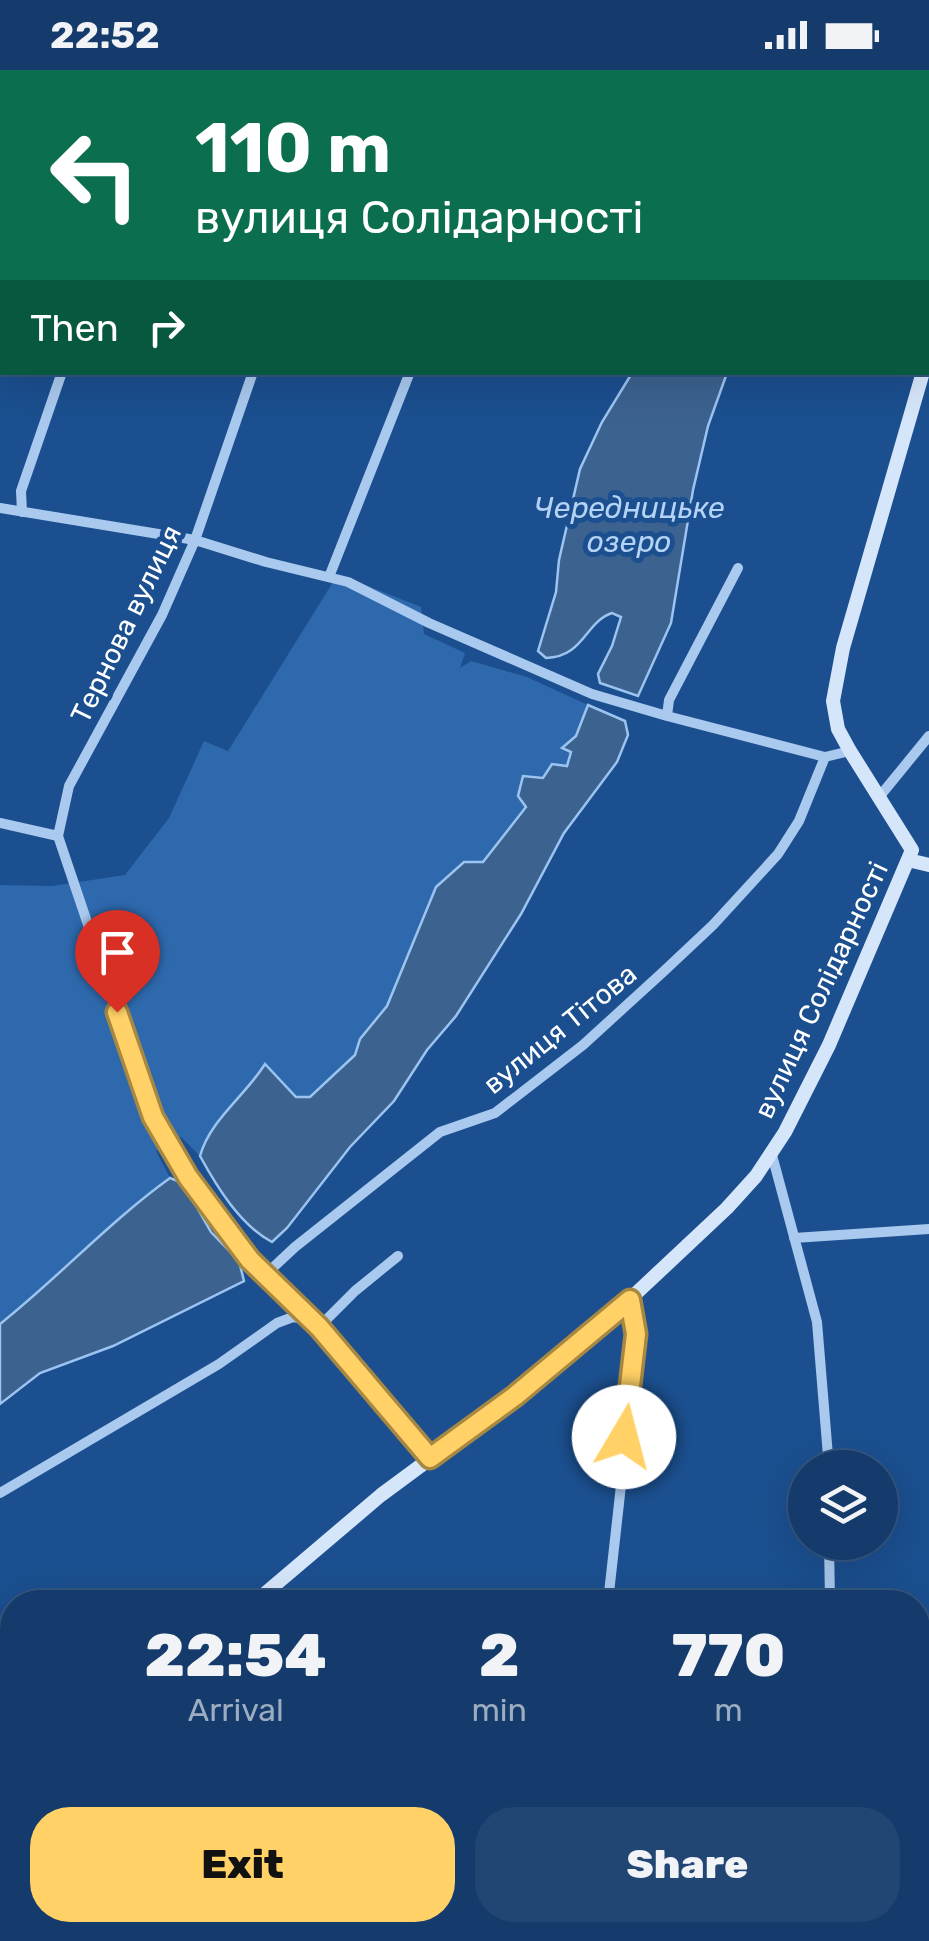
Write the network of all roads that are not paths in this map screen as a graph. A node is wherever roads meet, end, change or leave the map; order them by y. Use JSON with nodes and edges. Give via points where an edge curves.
{"nodes":[{"id":1,"x":61,"y":375,"type":"edge"},
{"id":2,"x":252,"y":375,"type":"edge"},
{"id":3,"x":409,"y":375,"type":"edge"},
{"id":4,"x":922,"y":375,"type":"edge"},
{"id":5,"x":0,"y":508,"type":"edge"},
{"id":6,"x":22,"y":512,"type":"junction"},
{"id":7,"x":195,"y":540,"type":"junction"},
{"id":8,"x":738,"y":568,"type":"dead end"},
{"id":9,"x":328,"y":578,"type":"junction"},
{"id":10,"x":667,"y":716,"type":"junction"},
{"id":11,"x":929,"y":736,"type":"edge"},
{"id":12,"x":850,"y":752,"type":"junction"},
{"id":13,"x":825,"y":756,"type":"junction"},
{"id":14,"x":880,"y":796,"type":"junction"},
{"id":15,"x":0,"y":823,"type":"edge"},
{"id":16,"x":58,"y":836,"type":"junction"},
{"id":17,"x":908,"y":860,"type":"junction"},
{"id":18,"x":929,"y":865,"type":"edge"},
{"id":19,"x":772,"y":1155,"type":"junction"},
{"id":20,"x":929,"y":1229,"type":"edge"},
{"id":21,"x":794,"y":1238,"type":"junction"},
{"id":22,"x":398,"y":1256,"type":"dead end"},
{"id":23,"x":264,"y":1276,"type":"junction"},
{"id":24,"x":630,"y":1300,"type":"junction"},
{"id":25,"x":315,"y":1324,"type":"junction"},
{"id":26,"x":827,"y":1450,"type":"edge"},
{"id":27,"x":430,"y":1458,"type":"junction"},
{"id":28,"x":0,"y":1493,"type":"edge"},
{"id":29,"x":829,"y":1560,"type":"edge"},
{"id":30,"x":269,"y":1590,"type":"edge"},
{"id":31,"x":609,"y":1590,"type":"edge"},
{"id":32,"x":830,"y":1590,"type":"edge"}],
"edges":[{"from":1,"to":6,"type":"street","via":[[21,491]]},
{"from":2,"to":7,"type":"street","name":"Тернова вулиця"},
{"from":3,"to":9,"type":"street"},
{"from":4,"to":12,"type":"main road","name":"вулиця Солідарності","via":[[835,679],[835,716]]},
{"from":5,"to":6,"type":"street"},
{"from":6,"to":7,"type":"street"},
{"from":7,"to":9,"type":"street"},
{"from":7,"to":16,"type":"street","name":"Тернова вулиця","via":[[69,786]]},
{"from":8,"to":10,"type":"street","via":[[669,700]]},
{"from":9,"to":10,"type":"street","via":[[592,694]]},
{"from":10,"to":13,"type":"street"},
{"from":11,"to":14,"type":"street"},
{"from":12,"to":13,"type":"street"},
{"from":12,"to":14,"type":"main road","name":"вулиця Солідарності"},
{"from":13,"to":23,"type":"street","name":"вулиця Тітова","via":[[778,854],[629,1004],[496,1113],[418,1147]]},
{"from":14,"to":17,"type":"main road","name":"вулиця Солідарності","via":[[912,850]]},
{"from":15,"to":16,"type":"street"},
{"from":16,"to":23,"type":"street","via":[[153,1117],[188,1177]]},
{"from":17,"to":18,"type":"main road"},
{"from":17,"to":19,"type":"main road","name":"вулиця Солідарності","via":[[829,1045]]},
{"from":19,"to":21,"type":"street"},
{"from":19,"to":24,"type":"main road","name":"вулиця Солідарності"},
{"from":20,"to":21,"type":"street"},
{"from":21,"to":26,"type":"street","via":[[817,1322]]},
{"from":22,"to":25,"type":"street"},
{"from":23,"to":25,"type":"street"},
{"from":24,"to":27,"type":"main road","name":"вулиця Солідарності"},
{"from":24,"to":31,"type":"street","via":[[633,1378]]},
{"from":25,"to":27,"type":"street"},
{"from":25,"to":28,"type":"street","via":[[294,1317],[277,1323]]},
{"from":27,"to":30,"type":"main road","name":"вулиця Солідарності"},
{"from":29,"to":32,"type":"street"}]}
